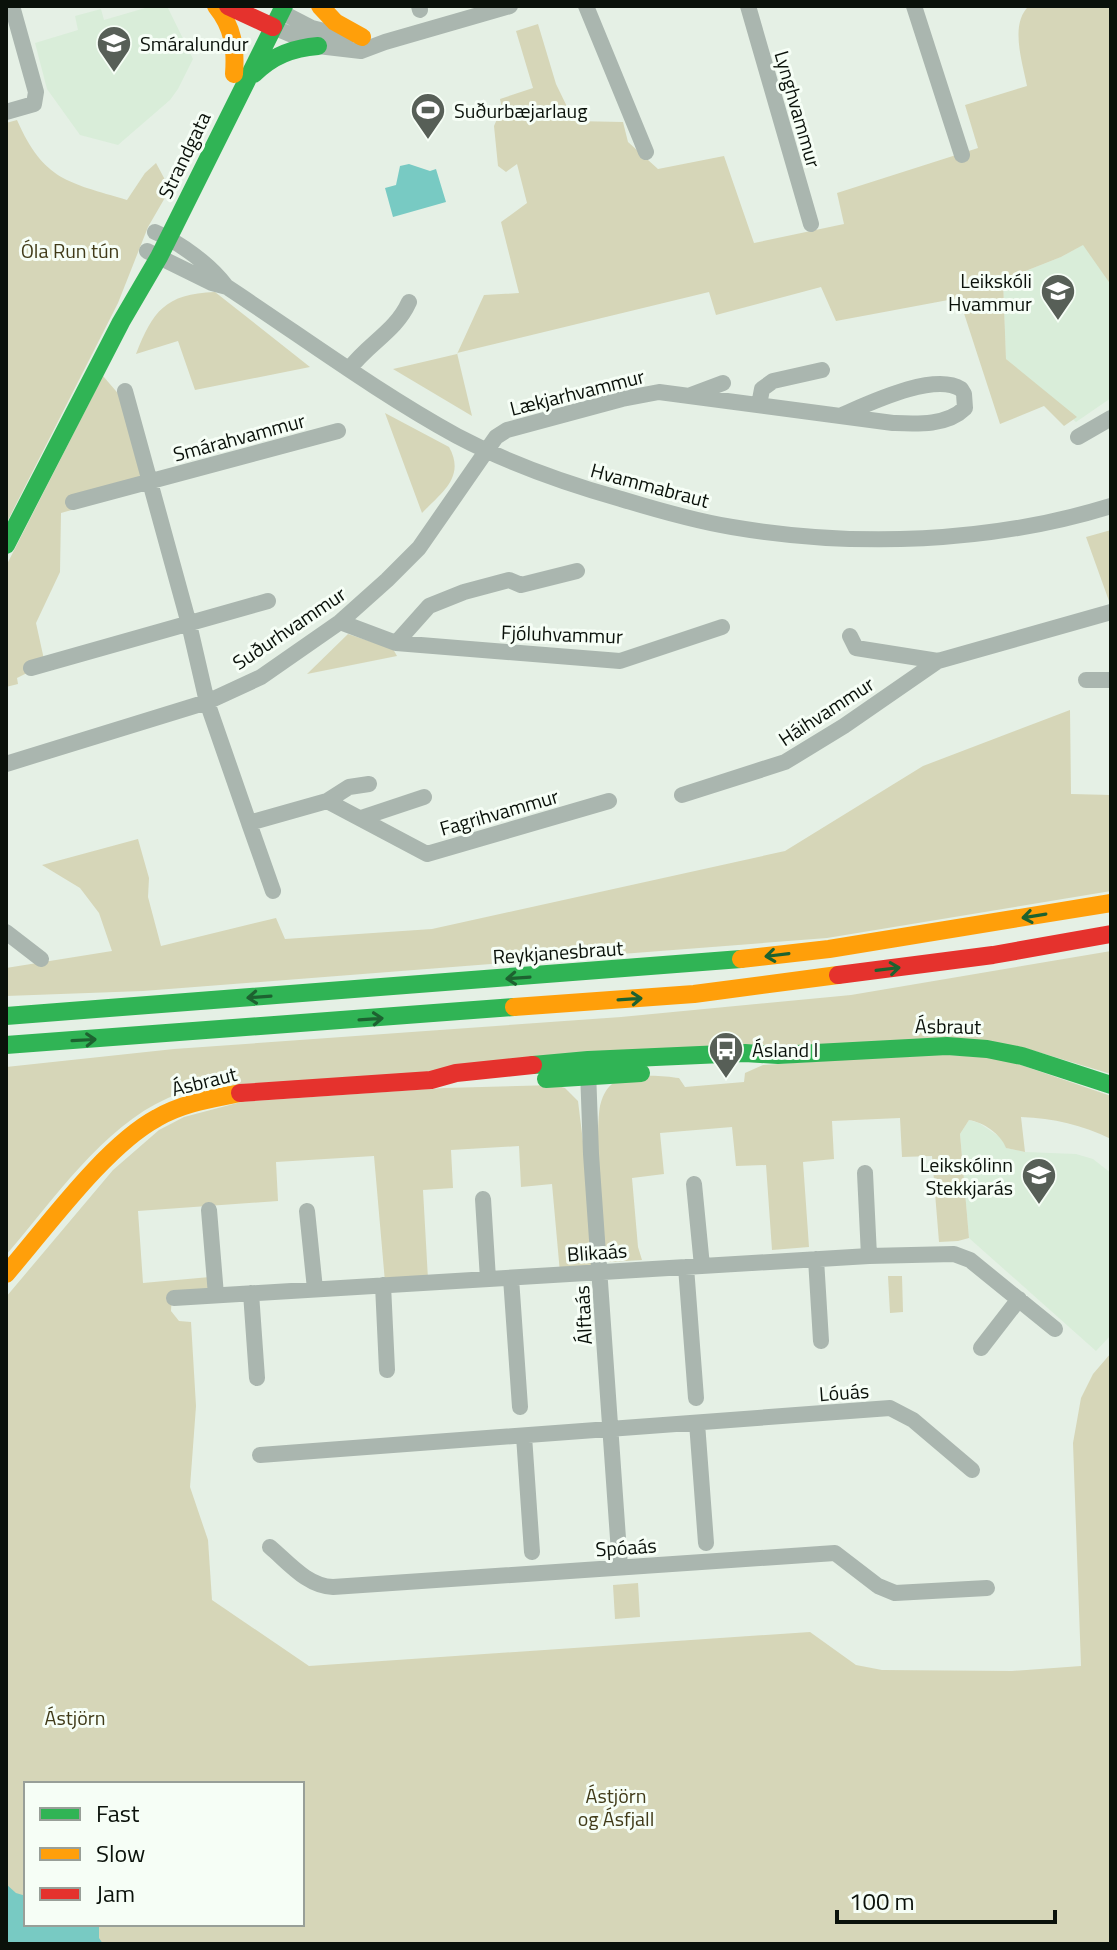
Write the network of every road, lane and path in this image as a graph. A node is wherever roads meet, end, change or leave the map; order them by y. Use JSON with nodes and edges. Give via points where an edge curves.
{"nodes":[{"id":1,"x":12,"y":6,"type":"edge"},
{"id":2,"x":216,"y":6,"type":"edge"},
{"id":3,"x":228,"y":6,"type":"edge"},
{"id":4,"x":320,"y":6,"type":"edge"},
{"id":5,"x":510,"y":6,"type":"edge"},
{"id":6,"x":586,"y":6,"type":"edge"},
{"id":7,"x":748,"y":6,"type":"edge"},
{"id":8,"x":914,"y":6,"type":"edge"},
{"id":9,"x":272,"y":13,"type":"edge"},
{"id":10,"x":362,"y":37,"type":"junction"},
{"id":11,"x":385,"y":42,"type":"junction"},
{"id":12,"x":318,"y":46,"type":"junction"},
{"id":13,"x":238,"y":81,"type":"junction"},
{"id":14,"x":6,"y":112,"type":"edge"},
{"id":15,"x":646,"y":152,"type":"dead end"},
{"id":16,"x":962,"y":155,"type":"dead end"},
{"id":17,"x":811,"y":224,"type":"dead end"},
{"id":18,"x":162,"y":235,"type":"junction"},
{"id":19,"x":153,"y":254,"type":"junction"},
{"id":20,"x":227,"y":287,"type":"junction"},
{"id":21,"x":409,"y":302,"type":"dead end"},
{"id":22,"x":350,"y":368,"type":"junction"},
{"id":23,"x":822,"y":370,"type":"dead end"},
{"id":24,"x":723,"y":383,"type":"dead end"},
{"id":25,"x":125,"y":391,"type":"dead end"},
{"id":26,"x":685,"y":397,"type":"junction"},
{"id":27,"x":759,"y":405,"type":"junction"},
{"id":28,"x":842,"y":415,"type":"junction"},
{"id":29,"x":1111,"y":418,"type":"edge"},
{"id":30,"x":338,"y":431,"type":"dead end"},
{"id":31,"x":1078,"y":437,"type":"dead end"},
{"id":32,"x":487,"y":451,"type":"junction"},
{"id":33,"x":150,"y":482,"type":"junction"},
{"id":34,"x":73,"y":502,"type":"dead end"},
{"id":35,"x":1111,"y":506,"type":"edge"},
{"id":36,"x":6,"y":545,"type":"edge"},
{"id":37,"x":577,"y":571,"type":"dead end"},
{"id":38,"x":268,"y":601,"type":"dead end"},
{"id":39,"x":1111,"y":614,"type":"edge"},
{"id":40,"x":340,"y":622,"type":"junction"},
{"id":41,"x":189,"y":624,"type":"junction"},
{"id":42,"x":722,"y":627,"type":"dead end"},
{"id":43,"x":850,"y":636,"type":"dead end"},
{"id":44,"x":396,"y":643,"type":"junction"},
{"id":45,"x":938,"y":661,"type":"junction"},
{"id":46,"x":31,"y":668,"type":"dead end"},
{"id":47,"x":1086,"y":680,"type":"dead end"},
{"id":48,"x":1111,"y":680,"type":"edge"},
{"id":49,"x":207,"y":702,"type":"junction"},
{"id":50,"x":6,"y":764,"type":"edge"},
{"id":51,"x":369,"y":784,"type":"dead end"},
{"id":52,"x":682,"y":795,"type":"dead end"},
{"id":53,"x":424,"y":797,"type":"dead end"},
{"id":54,"x":327,"y":801,"type":"junction"},
{"id":55,"x":609,"y":801,"type":"dead end"},
{"id":56,"x":361,"y":818,"type":"junction"},
{"id":57,"x":249,"y":823,"type":"junction"},
{"id":58,"x":273,"y":891,"type":"dead end"},
{"id":59,"x":1111,"y":903,"type":"edge"},
{"id":60,"x":6,"y":932,"type":"edge"},
{"id":61,"x":1111,"y":934,"type":"edge"},
{"id":62,"x":41,"y":959,"type":"dead end"},
{"id":63,"x":6,"y":1016,"type":"edge"},
{"id":64,"x":6,"y":1045,"type":"edge"},
{"id":65,"x":588,"y":1069,"type":"junction"},
{"id":66,"x":1111,"y":1085,"type":"edge"},
{"id":67,"x":865,"y":1173,"type":"dead end"},
{"id":68,"x":694,"y":1184,"type":"dead end"},
{"id":69,"x":483,"y":1199,"type":"dead end"},
{"id":70,"x":209,"y":1210,"type":"dead end"},
{"id":71,"x":307,"y":1211,"type":"dead end"},
{"id":72,"x":869,"y":1256,"type":"junction"},
{"id":73,"x":816,"y":1259,"type":"junction"},
{"id":74,"x":694,"y":1267,"type":"junction"},
{"id":75,"x":600,"y":1272,"type":"junction"},
{"id":76,"x":6,"y":1274,"type":"edge"},
{"id":77,"x":511,"y":1278,"type":"junction"},
{"id":78,"x":488,"y":1279,"type":"junction"},
{"id":79,"x":383,"y":1285,"type":"junction"},
{"id":80,"x":315,"y":1289,"type":"junction"},
{"id":81,"x":251,"y":1293,"type":"junction"},
{"id":82,"x":216,"y":1295,"type":"junction"},
{"id":83,"x":174,"y":1298,"type":"dead end"},
{"id":84,"x":1019,"y":1299,"type":"junction"},
{"id":85,"x":1055,"y":1329,"type":"dead end"},
{"id":86,"x":821,"y":1341,"type":"dead end"},
{"id":87,"x":981,"y":1348,"type":"dead end"},
{"id":88,"x":387,"y":1370,"type":"dead end"},
{"id":89,"x":257,"y":1378,"type":"dead end"},
{"id":90,"x":696,"y":1398,"type":"dead end"},
{"id":91,"x":520,"y":1407,"type":"dead end"},
{"id":92,"x":697,"y":1423,"type":"junction"},
{"id":93,"x":609,"y":1429,"type":"junction"},
{"id":94,"x":524,"y":1436,"type":"junction"},
{"id":95,"x":260,"y":1455,"type":"dead end"},
{"id":96,"x":972,"y":1470,"type":"dead end"},
{"id":97,"x":706,"y":1543,"type":"dead end"},
{"id":98,"x":270,"y":1547,"type":"dead end"},
{"id":99,"x":532,"y":1552,"type":"dead end"},
{"id":100,"x":620,"y":1567,"type":"junction"},
{"id":101,"x":987,"y":1588,"type":"dead end"}],
"edges":[{"from":1,"to":14,"type":"street","via":[[36,92],[34,104]]},
{"from":2,"to":13,"type":"main road","via":[[236,42]]},
{"from":3,"to":9,"type":"main road"},
{"from":4,"to":10,"type":"main road"},
{"from":5,"to":11,"type":"street"},
{"from":6,"to":15,"type":"street"},
{"from":7,"to":17,"type":"street","name":"Lynghvammur"},
{"from":8,"to":16,"type":"street"},
{"from":9,"to":10,"type":"street","via":[[325,33]]},
{"from":9,"to":12,"type":"street"},
{"from":9,"to":13,"type":"main road","name":"Strandgata"},
{"from":10,"to":11,"type":"street"},
{"from":11,"to":12,"type":"street","via":[[361,51]]},
{"from":12,"to":13,"type":"main road","via":[[272,57]]},
{"from":13,"to":18,"type":"main road","name":"Strandgata"},
{"from":18,"to":19,"type":"main road","name":"Strandgata"},
{"from":18,"to":20,"type":"street","name":"Hvammabraut"},
{"from":19,"to":20,"type":"street","name":"Hvammabraut"},
{"from":19,"to":36,"type":"main road","name":"Strandgata"},
{"from":20,"to":22,"type":"street","name":"Hvammabraut"},
{"from":21,"to":22,"type":"street","via":[[397,324]]},
{"from":22,"to":32,"type":"street","name":"Hvammabraut"},
{"from":23,"to":27,"type":"street","via":[[773,381],[762,389]]},
{"from":24,"to":26,"type":"street","name":"Lækjarhvammur"},
{"from":25,"to":33,"type":"street","name":"Smárahvammur"},
{"from":26,"to":27,"type":"street","name":"Lækjarhvammur"},
{"from":26,"to":32,"type":"street","name":"Lækjarhvammur","via":[[659,392],[507,430]]},
{"from":27,"to":28,"type":"street","name":"Lækjarhvammur"},
{"from":28,"to":28,"type":"street","name":"Lækjarhvammur","via":[[930,422],[959,413],[966,401],[961,389],[942,383]]},
{"from":29,"to":31,"type":"street"},
{"from":30,"to":33,"type":"street","name":"Smárahvammur"},
{"from":32,"to":35,"type":"street","name":"Hvammabraut","via":[[553,478],[661,511],[812,537],[961,534],[1065,520]]},
{"from":32,"to":40,"type":"street","name":"Suðurhvammur","via":[[419,548]]},
{"from":33,"to":34,"type":"street","name":"Smárahvammur"},
{"from":33,"to":41,"type":"street","name":"Smárahvammur"},
{"from":37,"to":44,"type":"street","via":[[464,592],[429,606]]},
{"from":38,"to":41,"type":"street"},
{"from":39,"to":45,"type":"street","name":"Háihvammur"},
{"from":40,"to":44,"type":"street","name":"Fjóluhvammur"},
{"from":40,"to":49,"type":"street","name":"Suðurhvammur","via":[[261,677]]},
{"from":41,"to":46,"type":"street"},
{"from":41,"to":49,"type":"street","name":"Smárahvammur"},
{"from":42,"to":44,"type":"street","name":"Fjóluhvammur","via":[[620,661]]},
{"from":43,"to":45,"type":"street","name":"Háihvammur","via":[[856,648]]},
{"from":45,"to":52,"type":"street","name":"Háihvammur","via":[[785,762]]},
{"from":47,"to":48,"type":"street"},
{"from":49,"to":50,"type":"street","name":"Suðurhvammur"},
{"from":49,"to":57,"type":"street"},
{"from":51,"to":54,"type":"street","via":[[349,787]]},
{"from":53,"to":56,"type":"street","name":"Fagrihvammur"},
{"from":54,"to":56,"type":"street","name":"Fagrihvammur"},
{"from":54,"to":57,"type":"street"},
{"from":55,"to":56,"type":"street","name":"Fagrihvammur","via":[[427,854]]},
{"from":57,"to":58,"type":"street"},
{"from":59,"to":63,"type":"main road","name":"Reykjanesbraut","one_way":true,"via":[[741,959]]},
{"from":60,"to":62,"type":"street"},
{"from":64,"to":61,"type":"main road","one_way":true,"via":[[694,994]]},
{"from":65,"to":66,"type":"main road","name":"Ásbraut","via":[[907,1047],[987,1049]]},
{"from":65,"to":75,"type":"street","name":"Álftaás"},
{"from":65,"to":76,"type":"main road","name":"Ásbraut","via":[[455,1084],[431,1080],[242,1093],[194,1102],[138,1130]]},
{"from":67,"to":72,"type":"street"},
{"from":68,"to":74,"type":"street"},
{"from":69,"to":78,"type":"street"},
{"from":70,"to":82,"type":"street"},
{"from":71,"to":80,"type":"street"},
{"from":72,"to":73,"type":"street","name":"Blikaás"},
{"from":72,"to":84,"type":"street","name":"Blikaás","via":[[954,1254],[970,1260]]},
{"from":73,"to":74,"type":"street","name":"Blikaás"},
{"from":73,"to":86,"type":"street"},
{"from":74,"to":75,"type":"street","name":"Blikaás"},
{"from":74,"to":90,"type":"street"},
{"from":75,"to":77,"type":"street","name":"Blikaás"},
{"from":75,"to":93,"type":"street","name":"Álftaás"},
{"from":77,"to":78,"type":"street","name":"Blikaás"},
{"from":77,"to":91,"type":"street"},
{"from":78,"to":79,"type":"street","name":"Blikaás"},
{"from":79,"to":80,"type":"street","name":"Blikaás"},
{"from":79,"to":88,"type":"street"},
{"from":80,"to":81,"type":"street","name":"Blikaás"},
{"from":81,"to":82,"type":"street","name":"Blikaás"},
{"from":81,"to":89,"type":"street"},
{"from":82,"to":83,"type":"street","name":"Blikaás"},
{"from":84,"to":85,"type":"street","name":"Blikaás"},
{"from":84,"to":87,"type":"street"},
{"from":92,"to":93,"type":"street","name":"Lóuás"},
{"from":92,"to":96,"type":"street","name":"Lóuás","via":[[890,1408],[913,1420]]},
{"from":92,"to":97,"type":"street"},
{"from":93,"to":94,"type":"street","name":"Lóuás"},
{"from":93,"to":100,"type":"street","name":"Álftaás"},
{"from":94,"to":95,"type":"street","name":"Lóuás"},
{"from":94,"to":99,"type":"street"},
{"from":98,"to":100,"type":"street","name":"Spóaás","via":[[321,1587]]},
{"from":100,"to":101,"type":"street","name":"Spóaás","via":[[835,1553],[895,1593]]}]}
